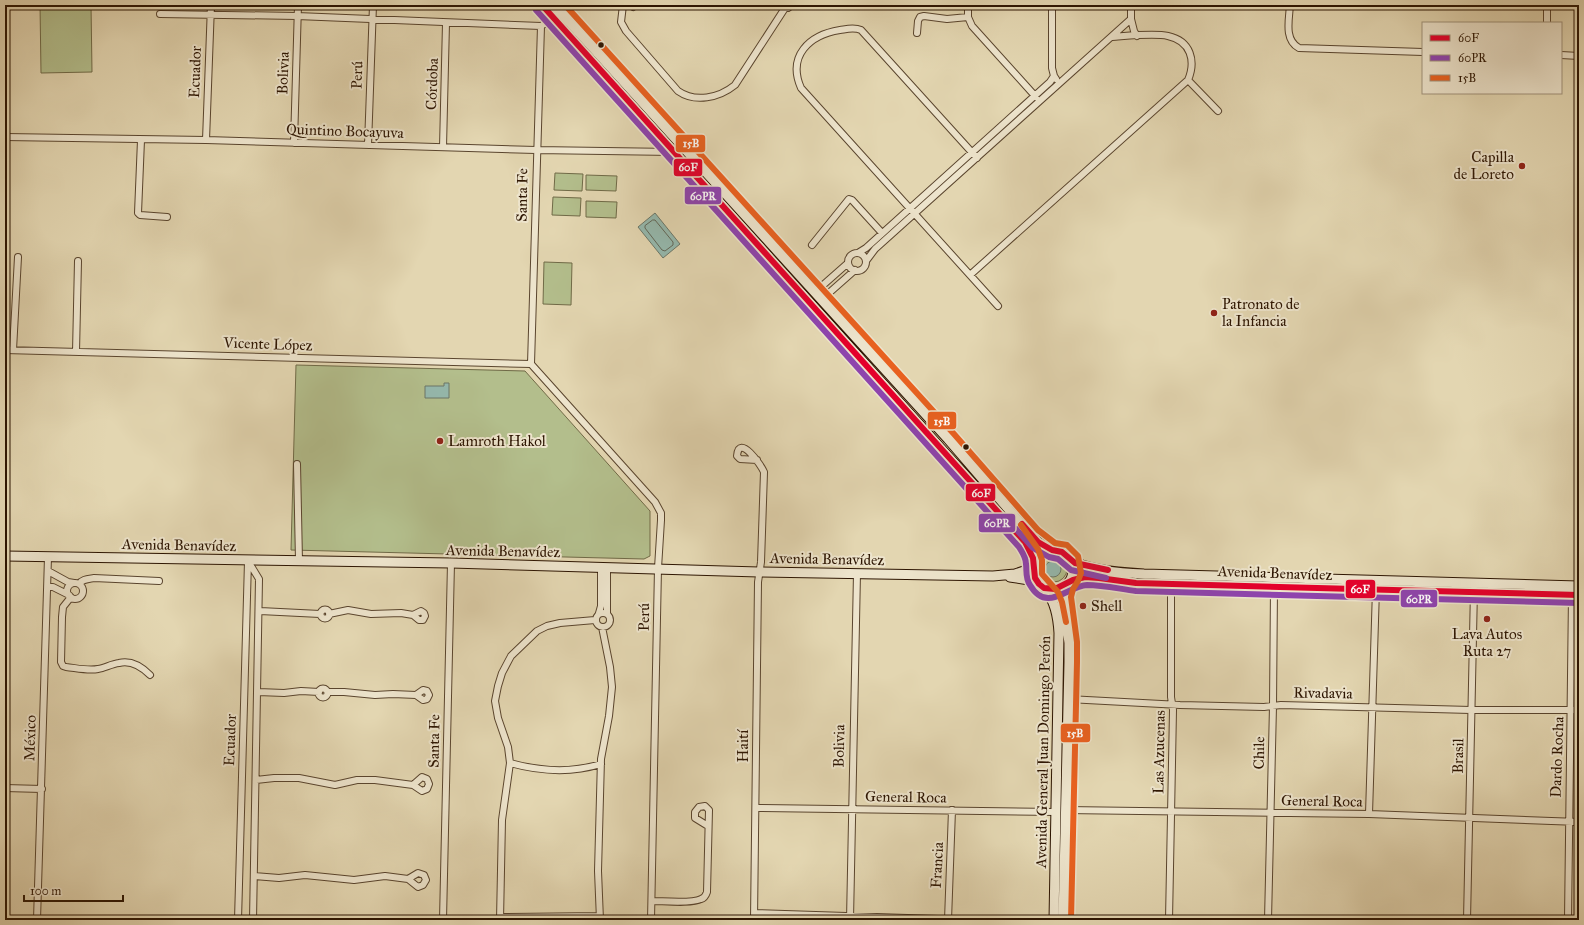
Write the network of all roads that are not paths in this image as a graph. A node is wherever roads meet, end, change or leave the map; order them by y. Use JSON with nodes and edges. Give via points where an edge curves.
{"nodes":[{"id":1,"x":211,"y":5,"type":"edge"},
{"id":2,"x":298,"y":5,"type":"edge"},
{"id":3,"x":373,"y":5,"type":"edge"},
{"id":4,"x":542,"y":5,"type":"edge"},
{"id":5,"x":554,"y":5,"type":"edge"},
{"id":6,"x":623,"y":5,"type":"edge"},
{"id":7,"x":792,"y":5,"type":"edge"},
{"id":8,"x":968,"y":5,"type":"edge"},
{"id":9,"x":1052,"y":5,"type":"edge"},
{"id":10,"x":1131,"y":5,"type":"edge"},
{"id":11,"x":1290,"y":5,"type":"edge"},
{"id":12,"x":1547,"y":5,"type":"edge"},
{"id":13,"x":783,"y":6,"type":"edge"},
{"id":14,"x":160,"y":14,"type":"dead end"},
{"id":15,"x":210,"y":14,"type":"junction"},
{"id":16,"x":557,"y":15,"type":"junction"},
{"id":17,"x":297,"y":16,"type":"junction"},
{"id":18,"x":968,"y":17,"type":"junction"},
{"id":19,"x":372,"y":19,"type":"junction"},
{"id":20,"x":1131,"y":19,"type":"junction"},
{"id":21,"x":446,"y":22,"type":"junction"},
{"id":22,"x":1547,"y":22,"type":"edge"},
{"id":23,"x":541,"y":26,"type":"junction"},
{"id":24,"x":917,"y":32,"type":"dead end"},
{"id":25,"x":1112,"y":36,"type":"junction"},
{"id":26,"x":1137,"y":36,"type":"junction"},
{"id":27,"x":1422,"y":52,"type":"edge"},
{"id":28,"x":1562,"y":55,"type":"edge"},
{"id":29,"x":1579,"y":56,"type":"edge"},
{"id":30,"x":1054,"y":76,"type":"junction"},
{"id":31,"x":1188,"y":80,"type":"junction"},
{"id":32,"x":1060,"y":83,"type":"junction"},
{"id":33,"x":1035,"y":95,"type":"junction"},
{"id":34,"x":1040,"y":101,"type":"junction"},
{"id":35,"x":1218,"y":111,"type":"dead end"},
{"id":36,"x":5,"y":137,"type":"edge"},
{"id":37,"x":141,"y":140,"type":"junction"},
{"id":38,"x":206,"y":140,"type":"junction"},
{"id":39,"x":294,"y":143,"type":"junction"},
{"id":40,"x":368,"y":145,"type":"junction"},
{"id":41,"x":443,"y":147,"type":"junction"},
{"id":42,"x":683,"y":148,"type":"junction"},
{"id":43,"x":536,"y":150,"type":"junction"},
{"id":44,"x":673,"y":152,"type":"junction"},
{"id":45,"x":972,"y":152,"type":"junction"},
{"id":46,"x":977,"y":158,"type":"junction"},
{"id":47,"x":910,"y":208,"type":"junction"},
{"id":48,"x":915,"y":214,"type":"junction"},
{"id":49,"x":167,"y":217,"type":"dead end"},
{"id":50,"x":882,"y":233,"type":"junction"},
{"id":51,"x":812,"y":245,"type":"dead end"},
{"id":52,"x":858,"y":253,"type":"junction"},
{"id":53,"x":18,"y":257,"type":"dead end"},
{"id":54,"x":78,"y":261,"type":"dead end"},
{"id":55,"x":866,"y":261,"type":"junction"},
{"id":56,"x":848,"y":263,"type":"junction"},
{"id":57,"x":855,"y":270,"type":"junction"},
{"id":58,"x":970,"y":275,"type":"junction"},
{"id":59,"x":814,"y":293,"type":"junction"},
{"id":60,"x":821,"y":300,"type":"junction"},
{"id":61,"x":998,"y":306,"type":"dead end"},
{"id":62,"x":5,"y":350,"type":"edge"},
{"id":63,"x":13,"y":350,"type":"junction"},
{"id":64,"x":76,"y":352,"type":"junction"},
{"id":65,"x":531,"y":364,"type":"junction"},
{"id":66,"x":757,"y":460,"type":"dead end"},
{"id":67,"x":297,"y":464,"type":"dead end"},
{"id":68,"x":1052,"y":550,"type":"junction"},
{"id":69,"x":5,"y":556,"type":"edge"},
{"id":70,"x":48,"y":557,"type":"junction"},
{"id":71,"x":1070,"y":559,"type":"junction"},
{"id":72,"x":248,"y":561,"type":"junction"},
{"id":73,"x":299,"y":561,"type":"junction"},
{"id":74,"x":451,"y":563,"type":"junction"},
{"id":75,"x":1034,"y":566,"type":"junction"},
{"id":76,"x":604,"y":568,"type":"junction"},
{"id":77,"x":658,"y":568,"type":"junction"},
{"id":78,"x":48,"y":571,"type":"junction"},
{"id":79,"x":760,"y":572,"type":"junction"},
{"id":80,"x":856,"y":573,"type":"junction"},
{"id":81,"x":1001,"y":576,"type":"junction"},
{"id":82,"x":159,"y":581,"type":"dead end"},
{"id":83,"x":77,"y":584,"type":"junction"},
{"id":84,"x":1066,"y":584,"type":"junction"},
{"id":85,"x":1171,"y":584,"type":"junction"},
{"id":86,"x":1042,"y":586,"type":"junction"},
{"id":87,"x":1579,"y":586,"type":"edge"},
{"id":88,"x":48,"y":587,"type":"junction"},
{"id":89,"x":1274,"y":587,"type":"junction"},
{"id":90,"x":1474,"y":588,"type":"junction"},
{"id":91,"x":1376,"y":589,"type":"junction"},
{"id":92,"x":1576,"y":595,"type":"edge"},
{"id":93,"x":70,"y":596,"type":"junction"},
{"id":94,"x":260,"y":611,"type":"junction"},
{"id":95,"x":600,"y":613,"type":"junction"},
{"id":96,"x":607,"y":614,"type":"junction"},
{"id":97,"x":413,"y":615,"type":"dead end"},
{"id":98,"x":595,"y":620,"type":"junction"},
{"id":99,"x":602,"y":627,"type":"junction"},
{"id":100,"x":150,"y":675,"type":"dead end"},
{"id":101,"x":258,"y":692,"type":"junction"},
{"id":102,"x":416,"y":695,"type":"dead end"},
{"id":103,"x":1068,"y":699,"type":"junction"},
{"id":104,"x":1172,"y":704,"type":"junction"},
{"id":105,"x":1273,"y":706,"type":"junction"},
{"id":106,"x":1372,"y":707,"type":"junction"},
{"id":107,"x":1471,"y":710,"type":"junction"},
{"id":108,"x":1572,"y":710,"type":"junction"},
{"id":109,"x":1579,"y":710,"type":"edge"},
{"id":110,"x":510,"y":763,"type":"junction"},
{"id":111,"x":601,"y":764,"type":"junction"},
{"id":112,"x":256,"y":780,"type":"junction"},
{"id":113,"x":413,"y":785,"type":"dead end"},
{"id":114,"x":5,"y":788,"type":"edge"},
{"id":115,"x":42,"y":789,"type":"junction"},
{"id":116,"x":756,"y":808,"type":"junction"},
{"id":117,"x":851,"y":808,"type":"junction"},
{"id":118,"x":952,"y":810,"type":"junction"},
{"id":119,"x":1061,"y":811,"type":"junction"},
{"id":120,"x":1171,"y":812,"type":"junction"},
{"id":121,"x":1271,"y":813,"type":"junction"},
{"id":122,"x":1368,"y":814,"type":"junction"},
{"id":123,"x":1470,"y":819,"type":"junction"},
{"id":124,"x":1569,"y":822,"type":"junction"},
{"id":125,"x":1579,"y":822,"type":"edge"},
{"id":126,"x":708,"y":826,"type":"dead end"},
{"id":127,"x":254,"y":876,"type":"junction"},
{"id":128,"x":408,"y":879,"type":"dead end"},
{"id":129,"x":652,"y":901,"type":"junction"},
{"id":130,"x":754,"y":913,"type":"junction"},
{"id":131,"x":500,"y":918,"type":"edge"},
{"id":132,"x":600,"y":918,"type":"edge"},
{"id":133,"x":850,"y":918,"type":"edge"},
{"id":134,"x":38,"y":920,"type":"edge"},
{"id":135,"x":238,"y":920,"type":"edge"},
{"id":136,"x":253,"y":920,"type":"edge"},
{"id":137,"x":443,"y":920,"type":"edge"},
{"id":138,"x":651,"y":920,"type":"edge"},
{"id":139,"x":754,"y":920,"type":"edge"},
{"id":140,"x":948,"y":920,"type":"edge"},
{"id":141,"x":969,"y":920,"type":"edge"},
{"id":142,"x":1054,"y":920,"type":"edge"},
{"id":143,"x":1063,"y":920,"type":"edge"},
{"id":144,"x":1169,"y":920,"type":"edge"},
{"id":145,"x":1268,"y":920,"type":"edge"},
{"id":146,"x":1467,"y":920,"type":"edge"},
{"id":147,"x":1568,"y":920,"type":"edge"}],
"edges":[{"from":1,"to":15,"type":"street","name":"Ecuador"},
{"from":2,"to":17,"type":"street","name":"Bolivia"},
{"from":3,"to":19,"type":"street","name":"Perú"},
{"from":4,"to":16,"type":"main road"},
{"from":5,"to":16,"type":"main road"},
{"from":6,"to":13,"type":"street","via":[[620,22],[626,31],[678,91],[685,96],[697,98],[713,96],[735,85]]},
{"from":7,"to":13,"type":"street"},
{"from":8,"to":18,"type":"street"},
{"from":9,"to":30,"type":"street"},
{"from":10,"to":20,"type":"street"},
{"from":11,"to":27,"type":"street","via":[[1290,41],[1299,48]]},
{"from":12,"to":22,"type":"street"},
{"from":14,"to":15,"type":"street"},
{"from":15,"to":17,"type":"street"},
{"from":15,"to":38,"type":"street","name":"Ecuador"},
{"from":16,"to":23,"type":"street"},
{"from":16,"to":42,"type":"main road"},
{"from":16,"to":44,"type":"main road"},
{"from":17,"to":19,"type":"street"},
{"from":17,"to":39,"type":"street","name":"Bolivia"},
{"from":18,"to":24,"type":"street","via":[[920,17]]},
{"from":18,"to":33,"type":"street","via":[[972,26]]},
{"from":19,"to":21,"type":"street"},
{"from":19,"to":40,"type":"street","name":"Perú"},
{"from":20,"to":25,"type":"street"},
{"from":20,"to":26,"type":"street"},
{"from":21,"to":23,"type":"street"},
{"from":21,"to":41,"type":"street","name":"Córdoba"},
{"from":23,"to":43,"type":"street","name":"Santa Fe"},
{"from":25,"to":26,"type":"street"},
{"from":25,"to":32,"type":"street"},
{"from":26,"to":31,"type":"street","via":[[1168,36],[1179,41],[1192,57],[1193,66]]},
{"from":28,"to":29,"type":"street"},
{"from":30,"to":32,"type":"street"},
{"from":30,"to":33,"type":"street"},
{"from":31,"to":35,"type":"street"},
{"from":31,"to":58,"type":"street"},
{"from":32,"to":34,"type":"street"},
{"from":33,"to":34,"type":"street"},
{"from":33,"to":45,"type":"street"},
{"from":34,"to":46,"type":"street"},
{"from":36,"to":37,"type":"street","name":"Quintino Bocayuva"},
{"from":37,"to":38,"type":"street","name":"Quintino Bocayuva"},
{"from":37,"to":49,"type":"street","via":[[138,213],[140,216]]},
{"from":38,"to":39,"type":"street","name":"Quintino Bocayuva"},
{"from":39,"to":40,"type":"street","name":"Quintino Bocayuva"},
{"from":40,"to":41,"type":"street","name":"Quintino Bocayuva"},
{"from":41,"to":43,"type":"street","name":"Quintino Bocayuva"},
{"from":42,"to":44,"type":"street","name":"Quintino Bocayuva"},
{"from":42,"to":59,"type":"main road"},
{"from":43,"to":44,"type":"street","name":"Quintino Bocayuva"},
{"from":43,"to":65,"type":"street","name":"Santa Fe"},
{"from":44,"to":75,"type":"main road","via":[[1025,542]]},
{"from":45,"to":46,"type":"street"},
{"from":45,"to":47,"type":"street"},
{"from":45,"to":47,"type":"street","via":[[861,30],[855,28],[827,32],[810,42],[803,50],[796,69],[801,88]]},
{"from":46,"to":48,"type":"street"},
{"from":47,"to":48,"type":"street"},
{"from":47,"to":50,"type":"street"},
{"from":48,"to":55,"type":"street","via":[[875,249]]},
{"from":48,"to":58,"type":"street"},
{"from":50,"to":51,"type":"street","via":[[849,199]]},
{"from":50,"to":52,"type":"street"},
{"from":52,"to":55,"type":"street"},
{"from":52,"to":56,"type":"street","via":[[850,256]]},
{"from":53,"to":63,"type":"street"},
{"from":54,"to":64,"type":"street"},
{"from":55,"to":57,"type":"street","via":[[863,268]]},
{"from":56,"to":57,"type":"street"},
{"from":56,"to":59,"type":"street"},
{"from":57,"to":60,"type":"street"},
{"from":58,"to":61,"type":"street"},
{"from":59,"to":60,"type":"main road"},
{"from":60,"to":68,"type":"main road","via":[[1033,536]]},
{"from":62,"to":63,"type":"street","name":"Vicente López"},
{"from":63,"to":64,"type":"street","name":"Vicente López"},
{"from":64,"to":65,"type":"street","name":"Vicente López"},
{"from":65,"to":77,"type":"street","name":"Perú","via":[[655,502],[662,520]]},
{"from":66,"to":79,"type":"street","name":"Haití","via":[[764,472]]},
{"from":67,"to":73,"type":"street"},
{"from":68,"to":71,"type":"main road","via":[[1062,552]]},
{"from":68,"to":75,"type":"main road","via":[[1042,554]]},
{"from":69,"to":70,"type":"main road","name":"Avenida Benavídez"},
{"from":70,"to":72,"type":"main road","name":"Avenida Benavídez"},
{"from":70,"to":78,"type":"street","name":"México"},
{"from":71,"to":84,"type":"main road","via":[[1073,572]]},
{"from":71,"to":90,"type":"main road","name":"Avenida Benavídez","via":[[1082,566],[1124,573]]},
{"from":72,"to":73,"type":"main road","name":"Avenida Benavídez"},
{"from":72,"to":94,"type":"street","via":[[260,579]]},
{"from":72,"to":135,"type":"street","name":"Ecuador"},
{"from":73,"to":74,"type":"main road","name":"Avenida Benavídez"},
{"from":74,"to":76,"type":"main road","name":"Avenida Benavídez"},
{"from":74,"to":137,"type":"street","name":"Santa Fe"},
{"from":75,"to":81,"type":"main road","name":"Avenida Benavídez","via":[[1015,574]]},
{"from":75,"to":86,"type":"main road","via":[[1035,577]]},
{"from":76,"to":77,"type":"main road","name":"Avenida Benavídez"},
{"from":76,"to":95,"type":"street"},
{"from":76,"to":96,"type":"street"},
{"from":77,"to":79,"type":"main road","name":"Avenida Benavídez"},
{"from":77,"to":129,"type":"street","name":"Perú"},
{"from":78,"to":83,"type":"street"},
{"from":78,"to":88,"type":"street","name":"México"},
{"from":79,"to":80,"type":"main road","name":"Avenida Benavídez"},
{"from":79,"to":116,"type":"street","name":"Haití"},
{"from":80,"to":81,"type":"main road","name":"Avenida Benavídez"},
{"from":80,"to":117,"type":"street","name":"Bolivia"},
{"from":81,"to":86,"type":"main road","name":"Avenida Benavídez","via":[[1029,580]]},
{"from":82,"to":83,"type":"street","via":[[94,578]]},
{"from":83,"to":93,"type":"street","via":[[68,588]]},
{"from":83,"to":93,"type":"street","via":[[83,588],[82,596],[75,599]]},
{"from":84,"to":85,"type":"main road","name":"Avenida Benavídez","via":[[1085,577]]},
{"from":84,"to":86,"type":"main road","via":[[1055,589]]},
{"from":84,"to":103,"type":"main road","name":"Avenida General Juan Domingo Perón","via":[[1063,597],[1069,643]]},
{"from":85,"to":89,"type":"main road","name":"Avenida Benavídez"},
{"from":85,"to":104,"type":"street","name":"Las Azucenas"},
{"from":86,"to":119,"type":"main road","name":"Avenida General Juan Domingo Perón","via":[[1056,608],[1059,633]]},
{"from":87,"to":90,"type":"main road","name":"Avenida Benavídez"},
{"from":88,"to":93,"type":"street"},
{"from":88,"to":115,"type":"street","name":"México"},
{"from":89,"to":91,"type":"main road","name":"Avenida Benavídez"},
{"from":89,"to":105,"type":"street","name":"Chile"},
{"from":90,"to":91,"type":"main road","name":"Avenida Benavídez"},
{"from":90,"to":92,"type":"main road","name":"Avenida Benavídez"},
{"from":90,"to":107,"type":"street","name":"Brasil"},
{"from":91,"to":106,"type":"street"},
{"from":92,"to":108,"type":"street","name":"Dardo Rocha"},
{"from":93,"to":100,"type":"street","via":[[63,607],[63,666],[96,670],[119,662],[136,665]]},
{"from":94,"to":97,"type":"street","via":[[320,614],[325,619],[329,614],[348,610],[371,614]]},
{"from":94,"to":101,"type":"street"},
{"from":95,"to":96,"type":"street"},
{"from":95,"to":98,"type":"street"},
{"from":96,"to":99,"type":"street","via":[[610,622]]},
{"from":98,"to":99,"type":"street"},
{"from":98,"to":110,"type":"street","via":[[560,622],[547,626],[537,631],[517,649],[507,664],[495,701]]},
{"from":99,"to":111,"type":"street","via":[[612,687]]},
{"from":101,"to":102,"type":"street","via":[[318,692],[323,697],[328,692]]},
{"from":101,"to":112,"type":"street"},
{"from":103,"to":104,"type":"street","name":"Rivadavia"},
{"from":103,"to":119,"type":"main road","name":"Avenida General Juan Domingo Perón"},
{"from":104,"to":105,"type":"street","name":"Rivadavia"},
{"from":104,"to":120,"type":"street","name":"Las Azucenas"},
{"from":105,"to":106,"type":"street","name":"Rivadavia"},
{"from":105,"to":121,"type":"street","name":"Chile"},
{"from":106,"to":107,"type":"street","name":"Rivadavia"},
{"from":106,"to":122,"type":"street"},
{"from":107,"to":108,"type":"street","name":"Rivadavia"},
{"from":107,"to":123,"type":"street","name":"Brasil"},
{"from":108,"to":109,"type":"street","name":"Rivadavia"},
{"from":108,"to":124,"type":"street","name":"Dardo Rocha"},
{"from":110,"to":111,"type":"street","via":[[554,770],[574,770]]},
{"from":110,"to":131,"type":"street","via":[[502,820]]},
{"from":111,"to":132,"type":"street","via":[[598,872]]},
{"from":112,"to":113,"type":"street","via":[[299,778],[335,785],[365,779]]},
{"from":112,"to":127,"type":"street"},
{"from":114,"to":115,"type":"street"},
{"from":115,"to":134,"type":"street","name":"México"},
{"from":116,"to":117,"type":"street","name":"General Roca"},
{"from":116,"to":130,"type":"street","name":"Haití"},
{"from":117,"to":118,"type":"street","name":"General Roca"},
{"from":117,"to":133,"type":"street","name":"Bolivia"},
{"from":118,"to":119,"type":"street","name":"General Roca"},
{"from":118,"to":140,"type":"street","name":"Francia"},
{"from":119,"to":120,"type":"street","name":"General Roca"},
{"from":119,"to":142,"type":"main road","name":"Avenida General Juan Domingo Perón"},
{"from":119,"to":143,"type":"main road","name":"Avenida General Juan Domingo Perón"},
{"from":120,"to":121,"type":"street","name":"General Roca"},
{"from":120,"to":144,"type":"street","name":"Las Azucenas"},
{"from":121,"to":122,"type":"street","name":"General Roca"},
{"from":121,"to":145,"type":"street","name":"Chile"},
{"from":122,"to":123,"type":"street","name":"General Roca"},
{"from":123,"to":124,"type":"street","name":"General Roca"},
{"from":123,"to":146,"type":"street","name":"Brasil"},
{"from":124,"to":125,"type":"street","name":"General Roca"},
{"from":124,"to":147,"type":"street","name":"Dardo Rocha"},
{"from":126,"to":129,"type":"street","via":[[705,897],[693,901]]},
{"from":127,"to":128,"type":"street","via":[[279,878],[305,875],[354,880],[385,876]]},
{"from":127,"to":136,"type":"street"},
{"from":129,"to":138,"type":"street","name":"Perú"},
{"from":130,"to":133,"type":"street"},
{"from":130,"to":139,"type":"street","name":"Haití"},
{"from":131,"to":132,"type":"street"},
{"from":133,"to":140,"type":"street"},
{"from":140,"to":141,"type":"street"}]}
